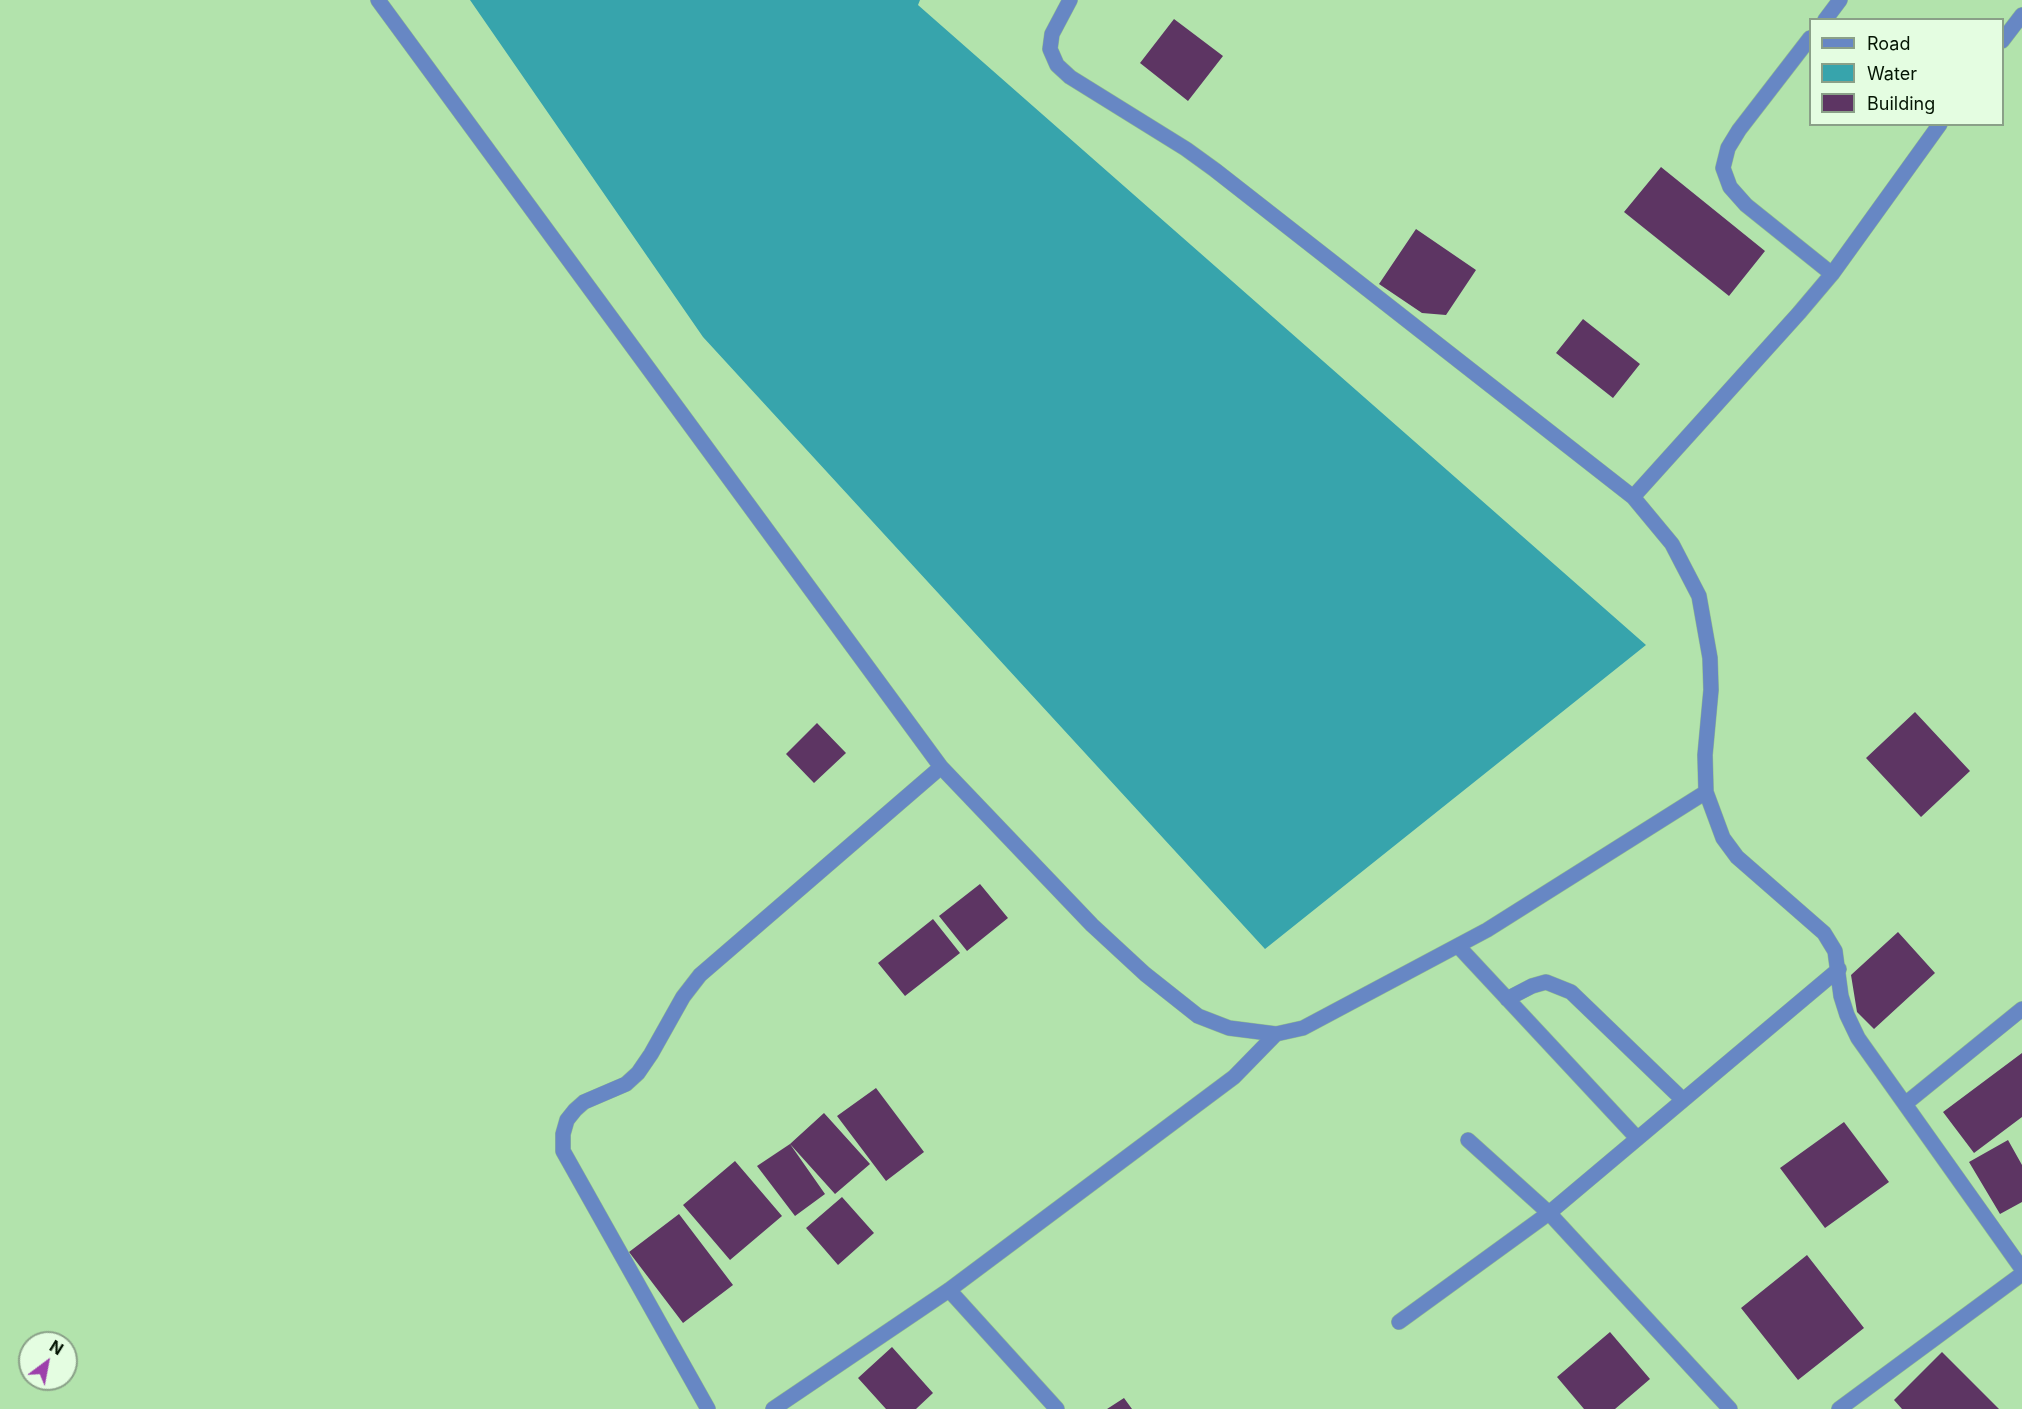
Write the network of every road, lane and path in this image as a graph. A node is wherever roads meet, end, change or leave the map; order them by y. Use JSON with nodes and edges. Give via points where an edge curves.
{"nodes":[{"id":1,"x":378,"y":0,"type":"edge"},
{"id":2,"x":1070,"y":0,"type":"edge"},
{"id":3,"x":1840,"y":0,"type":"edge"},
{"id":4,"x":2022,"y":15,"type":"edge"},
{"id":5,"x":1826,"y":18,"type":"edge"},
{"id":6,"x":2004,"y":38,"type":"edge"},
{"id":7,"x":1809,"y":39,"type":"edge"},
{"id":8,"x":1939,"y":126,"type":"edge"},
{"id":9,"x":1832,"y":274,"type":"junction"},
{"id":10,"x":1633,"y":497,"type":"junction"},
{"id":11,"x":941,"y":766,"type":"junction"},
{"id":12,"x":1706,"y":792,"type":"junction"},
{"id":13,"x":1458,"y":946,"type":"junction"},
{"id":14,"x":1839,"y":969,"type":"junction"},
{"id":15,"x":1507,"y":999,"type":"junction"},
{"id":16,"x":2022,"y":1009,"type":"edge"},
{"id":17,"x":1276,"y":1034,"type":"junction"},
{"id":18,"x":1682,"y":1099,"type":"junction"},
{"id":19,"x":1905,"y":1104,"type":"junction"},
{"id":20,"x":1637,"y":1138,"type":"junction"},
{"id":21,"x":1468,"y":1140,"type":"dead end"},
{"id":22,"x":1549,"y":1213,"type":"junction"},
{"id":23,"x":2022,"y":1269,"type":"edge"},
{"id":24,"x":2022,"y":1275,"type":"edge"},
{"id":25,"x":949,"y":1290,"type":"junction"},
{"id":26,"x":1400,"y":1322,"type":"dead end"},
{"id":27,"x":708,"y":1409,"type":"edge"},
{"id":28,"x":773,"y":1409,"type":"edge"},
{"id":29,"x":1057,"y":1409,"type":"edge"},
{"id":30,"x":1730,"y":1409,"type":"edge"},
{"id":31,"x":1839,"y":1409,"type":"edge"}],
"edges":[{"from":1,"to":11,"type":"street"},
{"from":2,"to":10,"type":"street","via":[[1052,34],[1050,50],[1057,65],[1070,77],[1186,148]]},
{"from":3,"to":5,"type":"street"},
{"from":4,"to":6,"type":"street"},
{"from":7,"to":9,"type":"street","via":[[1739,130],[1728,148],[1723,168],[1730,187],[1746,204]]},
{"from":8,"to":9,"type":"street"},
{"from":9,"to":10,"type":"street"},
{"from":10,"to":12,"type":"street","via":[[1672,544],[1699,596],[1710,658]]},
{"from":11,"to":17,"type":"street","via":[[1092,925],[1145,974],[1198,1016],[1229,1028]]},
{"from":11,"to":27,"type":"street","via":[[700,975],[638,1073],[626,1084],[584,1102],[567,1120],[563,1151]]},
{"from":12,"to":13,"type":"street"},
{"from":12,"to":14,"type":"street","via":[[1723,838],[1737,857],[1824,933],[1836,951]]},
{"from":13,"to":15,"type":"street"},
{"from":13,"to":17,"type":"street","via":[[1303,1029]]},
{"from":14,"to":18,"type":"street"},
{"from":14,"to":19,"type":"street","via":[[1841,996],[1858,1038]]},
{"from":15,"to":18,"type":"street","via":[[1546,982],[1571,992]]},
{"from":15,"to":20,"type":"street"},
{"from":16,"to":19,"type":"street"},
{"from":17,"to":25,"type":"street","via":[[1234,1077]]},
{"from":18,"to":20,"type":"street"},
{"from":19,"to":23,"type":"street"},
{"from":20,"to":22,"type":"street"},
{"from":21,"to":22,"type":"street"},
{"from":22,"to":26,"type":"street"},
{"from":22,"to":30,"type":"street"},
{"from":24,"to":31,"type":"street"},
{"from":25,"to":28,"type":"street"},
{"from":25,"to":29,"type":"street"}]}
